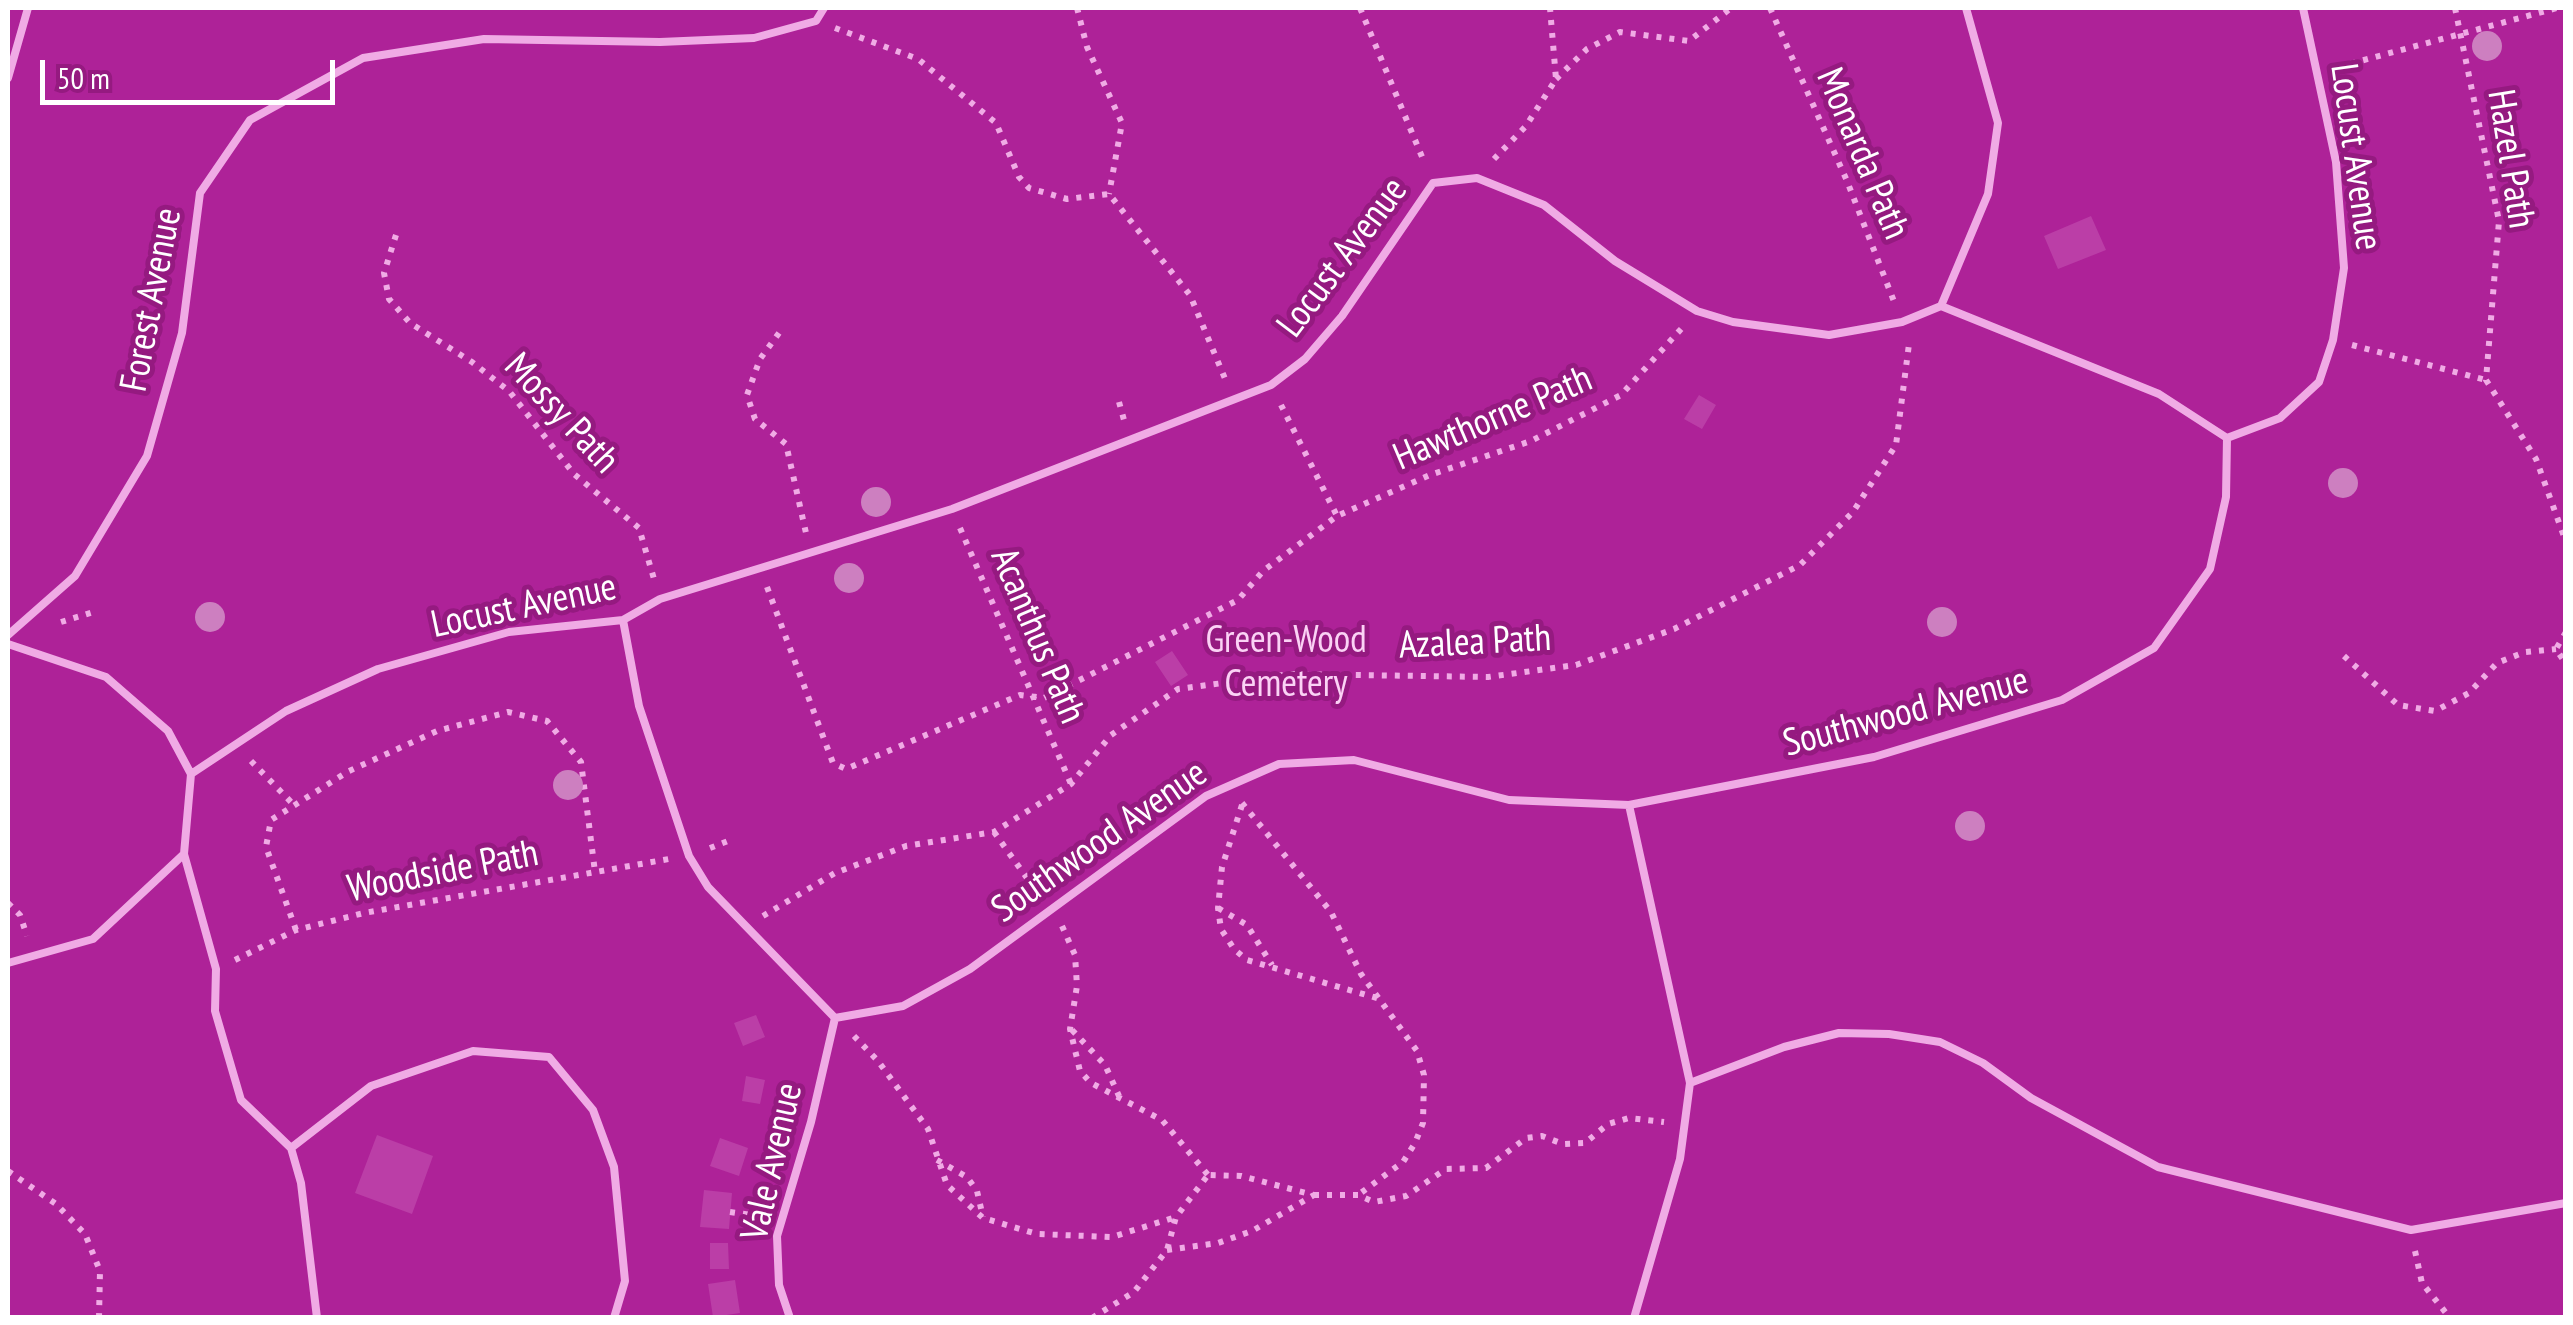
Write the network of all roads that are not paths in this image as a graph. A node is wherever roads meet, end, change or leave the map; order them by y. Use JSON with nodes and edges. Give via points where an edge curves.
{"nodes":[{"id":1,"x":28,"y":8,"type":"edge"},
{"id":2,"x":824,"y":8,"type":"edge"},
{"id":3,"x":1966,"y":8,"type":"edge"},
{"id":4,"x":2303,"y":8,"type":"edge"},
{"id":5,"x":8,"y":78,"type":"edge"},
{"id":6,"x":1941,"y":306,"type":"junction"},
{"id":7,"x":2227,"y":438,"type":"junction"},
{"id":8,"x":623,"y":620,"type":"junction"},
{"id":9,"x":8,"y":636,"type":"edge"},
{"id":10,"x":8,"y":644,"type":"edge"},
{"id":11,"x":191,"y":774,"type":"junction"},
{"id":12,"x":1629,"y":805,"type":"junction"},
{"id":13,"x":184,"y":854,"type":"junction"},
{"id":14,"x":8,"y":963,"type":"edge"},
{"id":15,"x":835,"y":1018,"type":"junction"},
{"id":16,"x":1690,"y":1083,"type":"junction"},
{"id":17,"x":291,"y":1148,"type":"junction"},
{"id":18,"x":2566,"y":1203,"type":"edge"},
{"id":19,"x":317,"y":1318,"type":"edge"},
{"id":20,"x":614,"y":1318,"type":"edge"},
{"id":21,"x":790,"y":1318,"type":"edge"},
{"id":22,"x":1634,"y":1318,"type":"edge"}],
"edges":[{"from":1,"to":5,"type":"lane"},
{"from":2,"to":9,"type":"lane","name":"Forest Avenue","via":[[816,22],[754,38],[484,39],[363,58],[250,120],[200,194],[182,333],[147,456],[75,576]]},
{"from":3,"to":6,"type":"lane","via":[[1998,123],[1988,194]]},
{"from":4,"to":7,"type":"lane","name":"Locust Avenue","via":[[2336,162],[2344,268],[2333,340],[2319,382],[2280,418]]},
{"from":6,"to":7,"type":"lane","via":[[2159,394]]},
{"from":6,"to":8,"type":"lane","name":"Locust Avenue","via":[[1902,322],[1829,335],[1733,322],[1697,311],[1615,262],[1544,204],[1476,178],[1433,183],[1342,316],[1272,385],[952,509],[660,600]]},
{"from":7,"to":12,"type":"lane","name":"Southwood Avenue","via":[[2226,497],[2210,569],[2154,648],[2062,700],[1874,757]]},
{"from":8,"to":11,"type":"lane","name":"Locust Avenue","via":[[509,632],[378,668],[286,712]]},
{"from":8,"to":15,"type":"lane","via":[[639,706],[689,856],[708,887]]},
{"from":10,"to":11,"type":"lane","via":[[106,677],[168,731]]},
{"from":11,"to":13,"type":"lane"},
{"from":12,"to":15,"type":"lane","name":"Southwood Avenue","via":[[1509,800],[1354,760],[1279,764],[1227,783],[970,970],[903,1006]]},
{"from":12,"to":16,"type":"lane"},
{"from":13,"to":14,"type":"lane","via":[[93,939]]},
{"from":13,"to":17,"type":"lane","via":[[216,969],[215,1011],[242,1100]]},
{"from":15,"to":21,"type":"lane","name":"Vale Avenue","via":[[777,1236],[779,1285]]},
{"from":16,"to":18,"type":"lane","via":[[1839,1032],[1889,1034],[1940,1042],[1969,1056],[2031,1098],[2158,1166],[2411,1230]]},
{"from":16,"to":22,"type":"lane","via":[[1680,1160]]},
{"from":17,"to":19,"type":"lane"},
{"from":17,"to":20,"type":"lane","via":[[371,1086],[473,1050],[549,1057],[594,1110],[614,1167],[625,1281]]}]}
